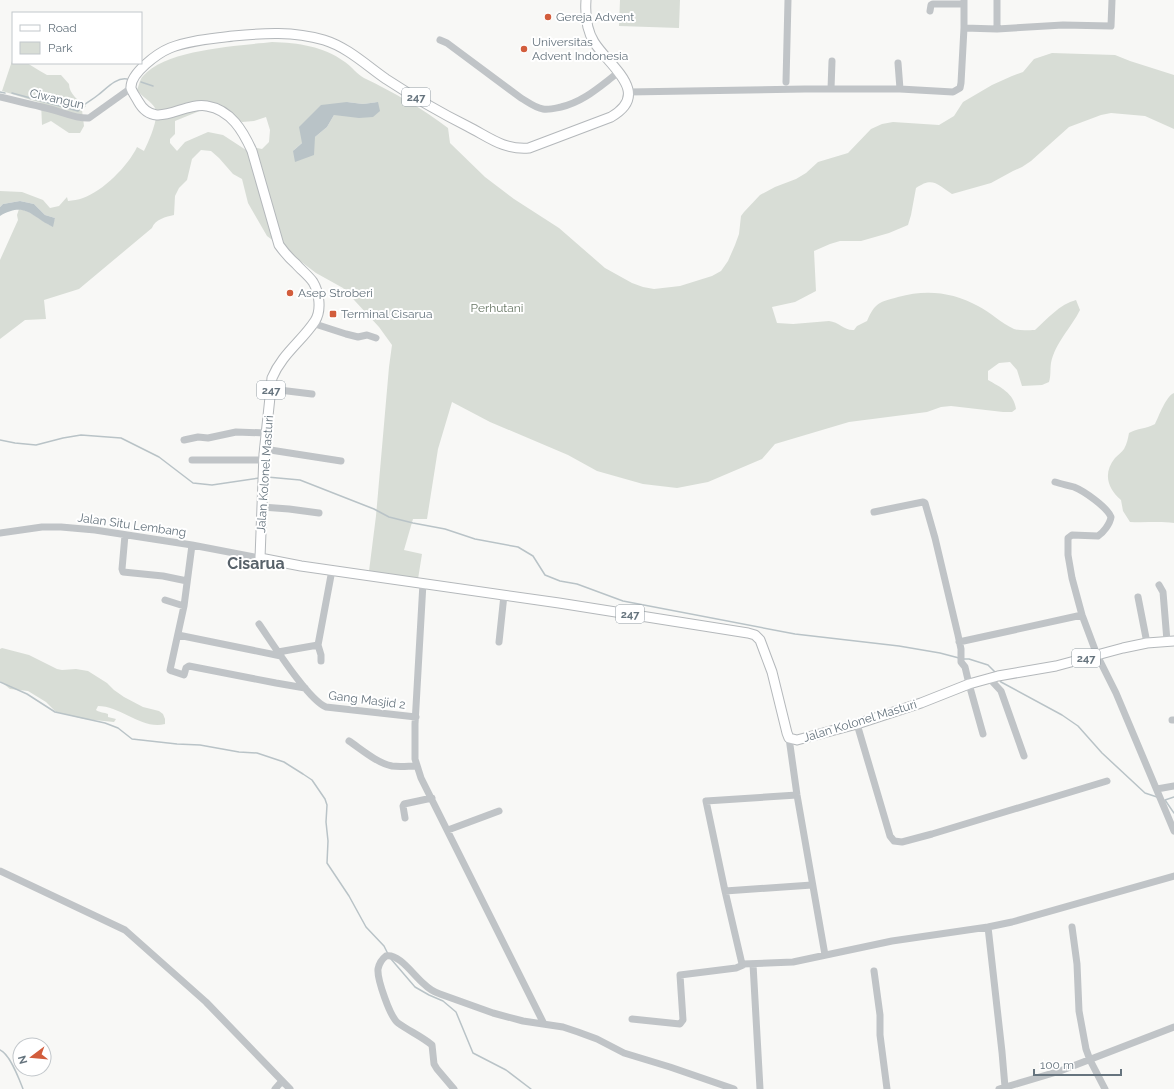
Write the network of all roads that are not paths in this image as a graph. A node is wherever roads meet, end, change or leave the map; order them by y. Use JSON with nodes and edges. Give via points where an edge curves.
{"nodes":[{"id":1,"x":586,"y":0,"type":"edge"},
{"id":2,"x":788,"y":0,"type":"edge"},
{"id":3,"x":997,"y":0,"type":"edge"},
{"id":4,"x":1112,"y":0,"type":"edge"},
{"id":5,"x":964,"y":2,"type":"edge"},
{"id":6,"x":930,"y":11,"type":"dead end"},
{"id":7,"x":964,"y":28,"type":"junction"},
{"id":8,"x":997,"y":29,"type":"junction"},
{"id":9,"x":440,"y":40,"type":"dead end"},
{"id":10,"x":832,"y":61,"type":"dead end"},
{"id":11,"x":898,"y":63,"type":"dead end"},
{"id":12,"x":619,"y":72,"type":"junction"},
{"id":13,"x":786,"y":82,"type":"dead end"},
{"id":14,"x":131,"y":88,"type":"junction"},
{"id":15,"x":831,"y":89,"type":"junction"},
{"id":16,"x":900,"y":89,"type":"junction"},
{"id":17,"x":628,"y":92,"type":"junction"},
{"id":18,"x":0,"y":97,"type":"edge"},
{"id":19,"x":312,"y":323,"type":"junction"},
{"id":20,"x":376,"y":338,"type":"dead end"},
{"id":21,"x":271,"y":389,"type":"junction"},
{"id":22,"x":312,"y":394,"type":"dead end"},
{"id":23,"x":266,"y":433,"type":"junction"},
{"id":24,"x":184,"y":440,"type":"dead end"},
{"id":25,"x":264,"y":449,"type":"junction"},
{"id":26,"x":192,"y":460,"type":"dead end"},
{"id":27,"x":263,"y":460,"type":"junction"},
{"id":28,"x":341,"y":461,"type":"dead end"},
{"id":29,"x":1055,"y":482,"type":"dead end"},
{"id":30,"x":262,"y":507,"type":"junction"},
{"id":31,"x":874,"y":512,"type":"dead end"},
{"id":32,"x":319,"y":513,"type":"dead end"},
{"id":33,"x":0,"y":533,"type":"edge"},
{"id":34,"x":125,"y":535,"type":"junction"},
{"id":35,"x":192,"y":545,"type":"junction"},
{"id":36,"x":260,"y":558,"type":"junction"},
{"id":37,"x":332,"y":570,"type":"junction"},
{"id":38,"x":187,"y":581,"type":"junction"},
{"id":39,"x":423,"y":583,"type":"junction"},
{"id":40,"x":1159,"y":585,"type":"dead end"},
{"id":41,"x":504,"y":595,"type":"junction"},
{"id":42,"x":1138,"y":597,"type":"dead end"},
{"id":43,"x":165,"y":600,"type":"dead end"},
{"id":44,"x":184,"y":606,"type":"junction"},
{"id":45,"x":1082,"y":615,"type":"junction"},
{"id":46,"x":258,"y":624,"type":"dead end"},
{"id":47,"x":178,"y":635,"type":"junction"},
{"id":48,"x":1170,"y":641,"type":"edge"},
{"id":49,"x":499,"y":642,"type":"dead end"},
{"id":50,"x":960,"y":642,"type":"junction"},
{"id":51,"x":1147,"y":643,"type":"junction"},
{"id":52,"x":318,"y":644,"type":"junction"},
{"id":53,"x":280,"y":654,"type":"junction"},
{"id":54,"x":1097,"y":655,"type":"junction"},
{"id":55,"x":321,"y":661,"type":"dead end"},
{"id":56,"x":993,"y":677,"type":"junction"},
{"id":57,"x":969,"y":684,"type":"junction"},
{"id":58,"x":305,"y":688,"type":"junction"},
{"id":59,"x":416,"y":717,"type":"junction"},
{"id":60,"x":857,"y":724,"type":"junction"},
{"id":61,"x":983,"y":734,"type":"dead end"},
{"id":62,"x":789,"y":738,"type":"junction"},
{"id":63,"x":349,"y":741,"type":"dead end"},
{"id":64,"x":1024,"y":756,"type":"dead end"},
{"id":65,"x":417,"y":766,"type":"junction"},
{"id":66,"x":1107,"y":781,"type":"dead end"},
{"id":67,"x":1174,"y":786,"type":"edge"},
{"id":68,"x":1157,"y":789,"type":"junction"},
{"id":69,"x":797,"y":795,"type":"junction"},
{"id":70,"x":432,"y":798,"type":"junction"},
{"id":71,"x":499,"y":811,"type":"dead end"},
{"id":72,"x":405,"y":818,"type":"dead end"},
{"id":73,"x":448,"y":830,"type":"junction"},
{"id":74,"x":1174,"y":831,"type":"edge"},
{"id":75,"x":0,"y":871,"type":"edge"},
{"id":76,"x":1174,"y":876,"type":"edge"},
{"id":77,"x":812,"y":885,"type":"junction"},
{"id":78,"x":725,"y":891,"type":"junction"},
{"id":79,"x":988,"y":927,"type":"junction"},
{"id":80,"x":1072,"y":927,"type":"dead end"},
{"id":81,"x":825,"y":955,"type":"junction"},
{"id":82,"x":753,"y":964,"type":"junction"},
{"id":83,"x":743,"y":965,"type":"junction"},
{"id":84,"x":874,"y":971,"type":"dead end"},
{"id":85,"x":632,"y":1019,"type":"dead end"},
{"id":86,"x":544,"y":1024,"type":"junction"},
{"id":87,"x":1174,"y":1027,"type":"edge"},
{"id":88,"x":1090,"y":1060,"type":"junction"},
{"id":89,"x":282,"y":1081,"type":"junction"},
{"id":90,"x":1002,"y":1088,"type":"edge"},
{"id":91,"x":275,"y":1089,"type":"edge"},
{"id":92,"x":290,"y":1089,"type":"edge"},
{"id":93,"x":454,"y":1089,"type":"edge"},
{"id":94,"x":734,"y":1089,"type":"edge"},
{"id":95,"x":760,"y":1089,"type":"edge"},
{"id":96,"x":887,"y":1089,"type":"edge"},
{"id":97,"x":1105,"y":1089,"type":"edge"}],
"edges":[{"from":1,"to":12,"type":"main road","via":[[586,22],[594,43]]},
{"from":2,"to":13,"type":"street"},
{"from":3,"to":8,"type":"street"},
{"from":4,"to":8,"type":"street","via":[[1111,26],[1063,25]]},
{"from":5,"to":6,"type":"street","via":[[933,4]]},
{"from":5,"to":7,"type":"street"},
{"from":7,"to":8,"type":"street"},
{"from":7,"to":16,"type":"street","via":[[960,88],[953,92]]},
{"from":9,"to":12,"type":"street","via":[[521,98],[543,109],[564,106],[588,96]]},
{"from":10,"to":15,"type":"street"},
{"from":11,"to":16,"type":"street"},
{"from":12,"to":17,"type":"main road"},
{"from":14,"to":17,"type":"main road","number":"247","via":[[140,70],[163,51],[181,45],[215,38],[263,33],[307,36],[343,48],[436,110],[491,140],[517,149],[529,148],[612,117],[627,104]]},
{"from":14,"to":18,"type":"street","name":"Ciwangun","via":[[90,118]]},
{"from":14,"to":19,"type":"main road","name":"Jalan Kolonel Masturi","number":"247","via":[[139,104],[148,113],[166,115],[187,107],[206,105],[223,111],[241,130],[255,162],[279,245],[313,282],[317,292],[318,309],[316,320]]},
{"from":15,"to":16,"type":"street"},
{"from":15,"to":17,"type":"street"},
{"from":19,"to":20,"type":"street","via":[[360,337],[364,335]]},
{"from":19,"to":21,"type":"main road","name":"Jalan Kolonel Masturi","number":"247","via":[[277,367]]},
{"from":21,"to":22,"type":"street"},
{"from":21,"to":23,"type":"main road","name":"Jalan Kolonel Masturi","number":"247"},
{"from":23,"to":24,"type":"street","via":[[236,432]]},
{"from":23,"to":25,"type":"main road","name":"Jalan Kolonel Masturi","number":"247"},
{"from":25,"to":27,"type":"main road","name":"Jalan Kolonel Masturi","number":"247"},
{"from":25,"to":28,"type":"street"},
{"from":26,"to":27,"type":"street"},
{"from":27,"to":30,"type":"main road","name":"Jalan Kolonel Masturi","number":"247"},
{"from":29,"to":45,"type":"street","via":[[1087,495],[1109,512],[1111,517],[1110,523],[1098,536],[1072,535],[1068,538],[1072,578]]},
{"from":30,"to":32,"type":"street"},
{"from":30,"to":36,"type":"main road","name":"Jalan Kolonel Masturi","number":"247"},
{"from":31,"to":50,"type":"street","via":[[924,502]]},
{"from":33,"to":34,"type":"street","name":"Jalan Situ Lembang","via":[[61,526]]},
{"from":34,"to":35,"type":"street","name":"Jalan Situ Lembang"},
{"from":34,"to":38,"type":"street","via":[[123,572]]},
{"from":35,"to":36,"type":"street","name":"Jalan Situ Lembang"},
{"from":35,"to":38,"type":"street"},
{"from":36,"to":37,"type":"main road","name":"Jalan Kolonel Masturi","number":"247"},
{"from":37,"to":39,"type":"main road","name":"Jalan Kolonel Masturi","number":"247"},
{"from":37,"to":52,"type":"street"},
{"from":38,"to":44,"type":"street"},
{"from":39,"to":41,"type":"main road","name":"Jalan Kolonel Masturi","number":"247"},
{"from":39,"to":59,"type":"street"},
{"from":40,"to":48,"type":"street","via":[[1163,592]]},
{"from":41,"to":49,"type":"street"},
{"from":41,"to":62,"type":"main road","name":"Jalan Kolonel Masturi","number":"247","via":[[705,625],[755,636],[760,640],[772,672]]},
{"from":42,"to":51,"type":"street"},
{"from":43,"to":44,"type":"street"},
{"from":44,"to":47,"type":"street"},
{"from":45,"to":50,"type":"street"},
{"from":45,"to":54,"type":"street"},
{"from":46,"to":53,"type":"street","name":"Gang Masjid 2"},
{"from":47,"to":53,"type":"street"},
{"from":47,"to":58,"type":"street","via":[[170,670],[174,672],[184,675],[189,666]]},
{"from":48,"to":51,"type":"main road","name":"Jalan Kolonel Masturi","number":"247"},
{"from":50,"to":57,"type":"street","via":[[961,659]]},
{"from":51,"to":54,"type":"main road","name":"Jalan Kolonel Masturi","number":"247"},
{"from":52,"to":53,"type":"street"},
{"from":52,"to":55,"type":"street"},
{"from":53,"to":58,"type":"street","name":"Gang Masjid 2"},
{"from":54,"to":56,"type":"main road","name":"Jalan Kolonel Masturi","number":"247","via":[[1056,666]]},
{"from":54,"to":68,"type":"street"},
{"from":56,"to":57,"type":"main road","name":"Jalan Kolonel Masturi","number":"247"},
{"from":56,"to":64,"type":"street","via":[[1001,691]]},
{"from":57,"to":60,"type":"main road","name":"Jalan Kolonel Masturi","number":"247"},
{"from":57,"to":61,"type":"street"},
{"from":58,"to":59,"type":"street","name":"Gang Masjid 2","via":[[320,705],[326,707]]},
{"from":59,"to":65,"type":"street"},
{"from":60,"to":62,"type":"main road","name":"Jalan Kolonel Masturi","number":"247","via":[[797,740]]},
{"from":60,"to":66,"type":"street","via":[[890,836],[894,841],[902,842],[932,834]]},
{"from":62,"to":69,"type":"street"},
{"from":63,"to":65,"type":"street","via":[[388,765]]},
{"from":65,"to":70,"type":"street"},
{"from":67,"to":68,"type":"street"},
{"from":68,"to":74,"type":"street"},
{"from":69,"to":77,"type":"street"},
{"from":69,"to":78,"type":"street","via":[[706,801]]},
{"from":70,"to":72,"type":"street","via":[[404,804]]},
{"from":70,"to":73,"type":"street"},
{"from":71,"to":73,"type":"street"},
{"from":73,"to":86,"type":"street"},
{"from":75,"to":89,"type":"street","via":[[125,930],[206,1002]]},
{"from":76,"to":79,"type":"street"},
{"from":77,"to":78,"type":"street"},
{"from":77,"to":81,"type":"street"},
{"from":78,"to":83,"type":"street"},
{"from":79,"to":81,"type":"street","via":[[892,941]]},
{"from":79,"to":90,"type":"street","via":[[1002,1052]]},
{"from":80,"to":88,"type":"street","via":[[1079,1011]]},
{"from":81,"to":82,"type":"street","via":[[793,962]]},
{"from":82,"to":83,"type":"street"},
{"from":82,"to":95,"type":"street"},
{"from":83,"to":85,"type":"street","via":[[680,975],[683,1020],[680,1024]]},
{"from":84,"to":96,"type":"street"},
{"from":86,"to":93,"type":"street","via":[[493,1013],[432,991],[394,956],[385,957],[378,970],[387,1007],[398,1023],[432,1045],[434,1064]]},
{"from":86,"to":94,"type":"street","via":[[578,1032],[624,1053]]},
{"from":87,"to":88,"type":"street"},
{"from":88,"to":90,"type":"street"},
{"from":88,"to":97,"type":"street"},
{"from":89,"to":91,"type":"street"},
{"from":89,"to":92,"type":"street"}]}
